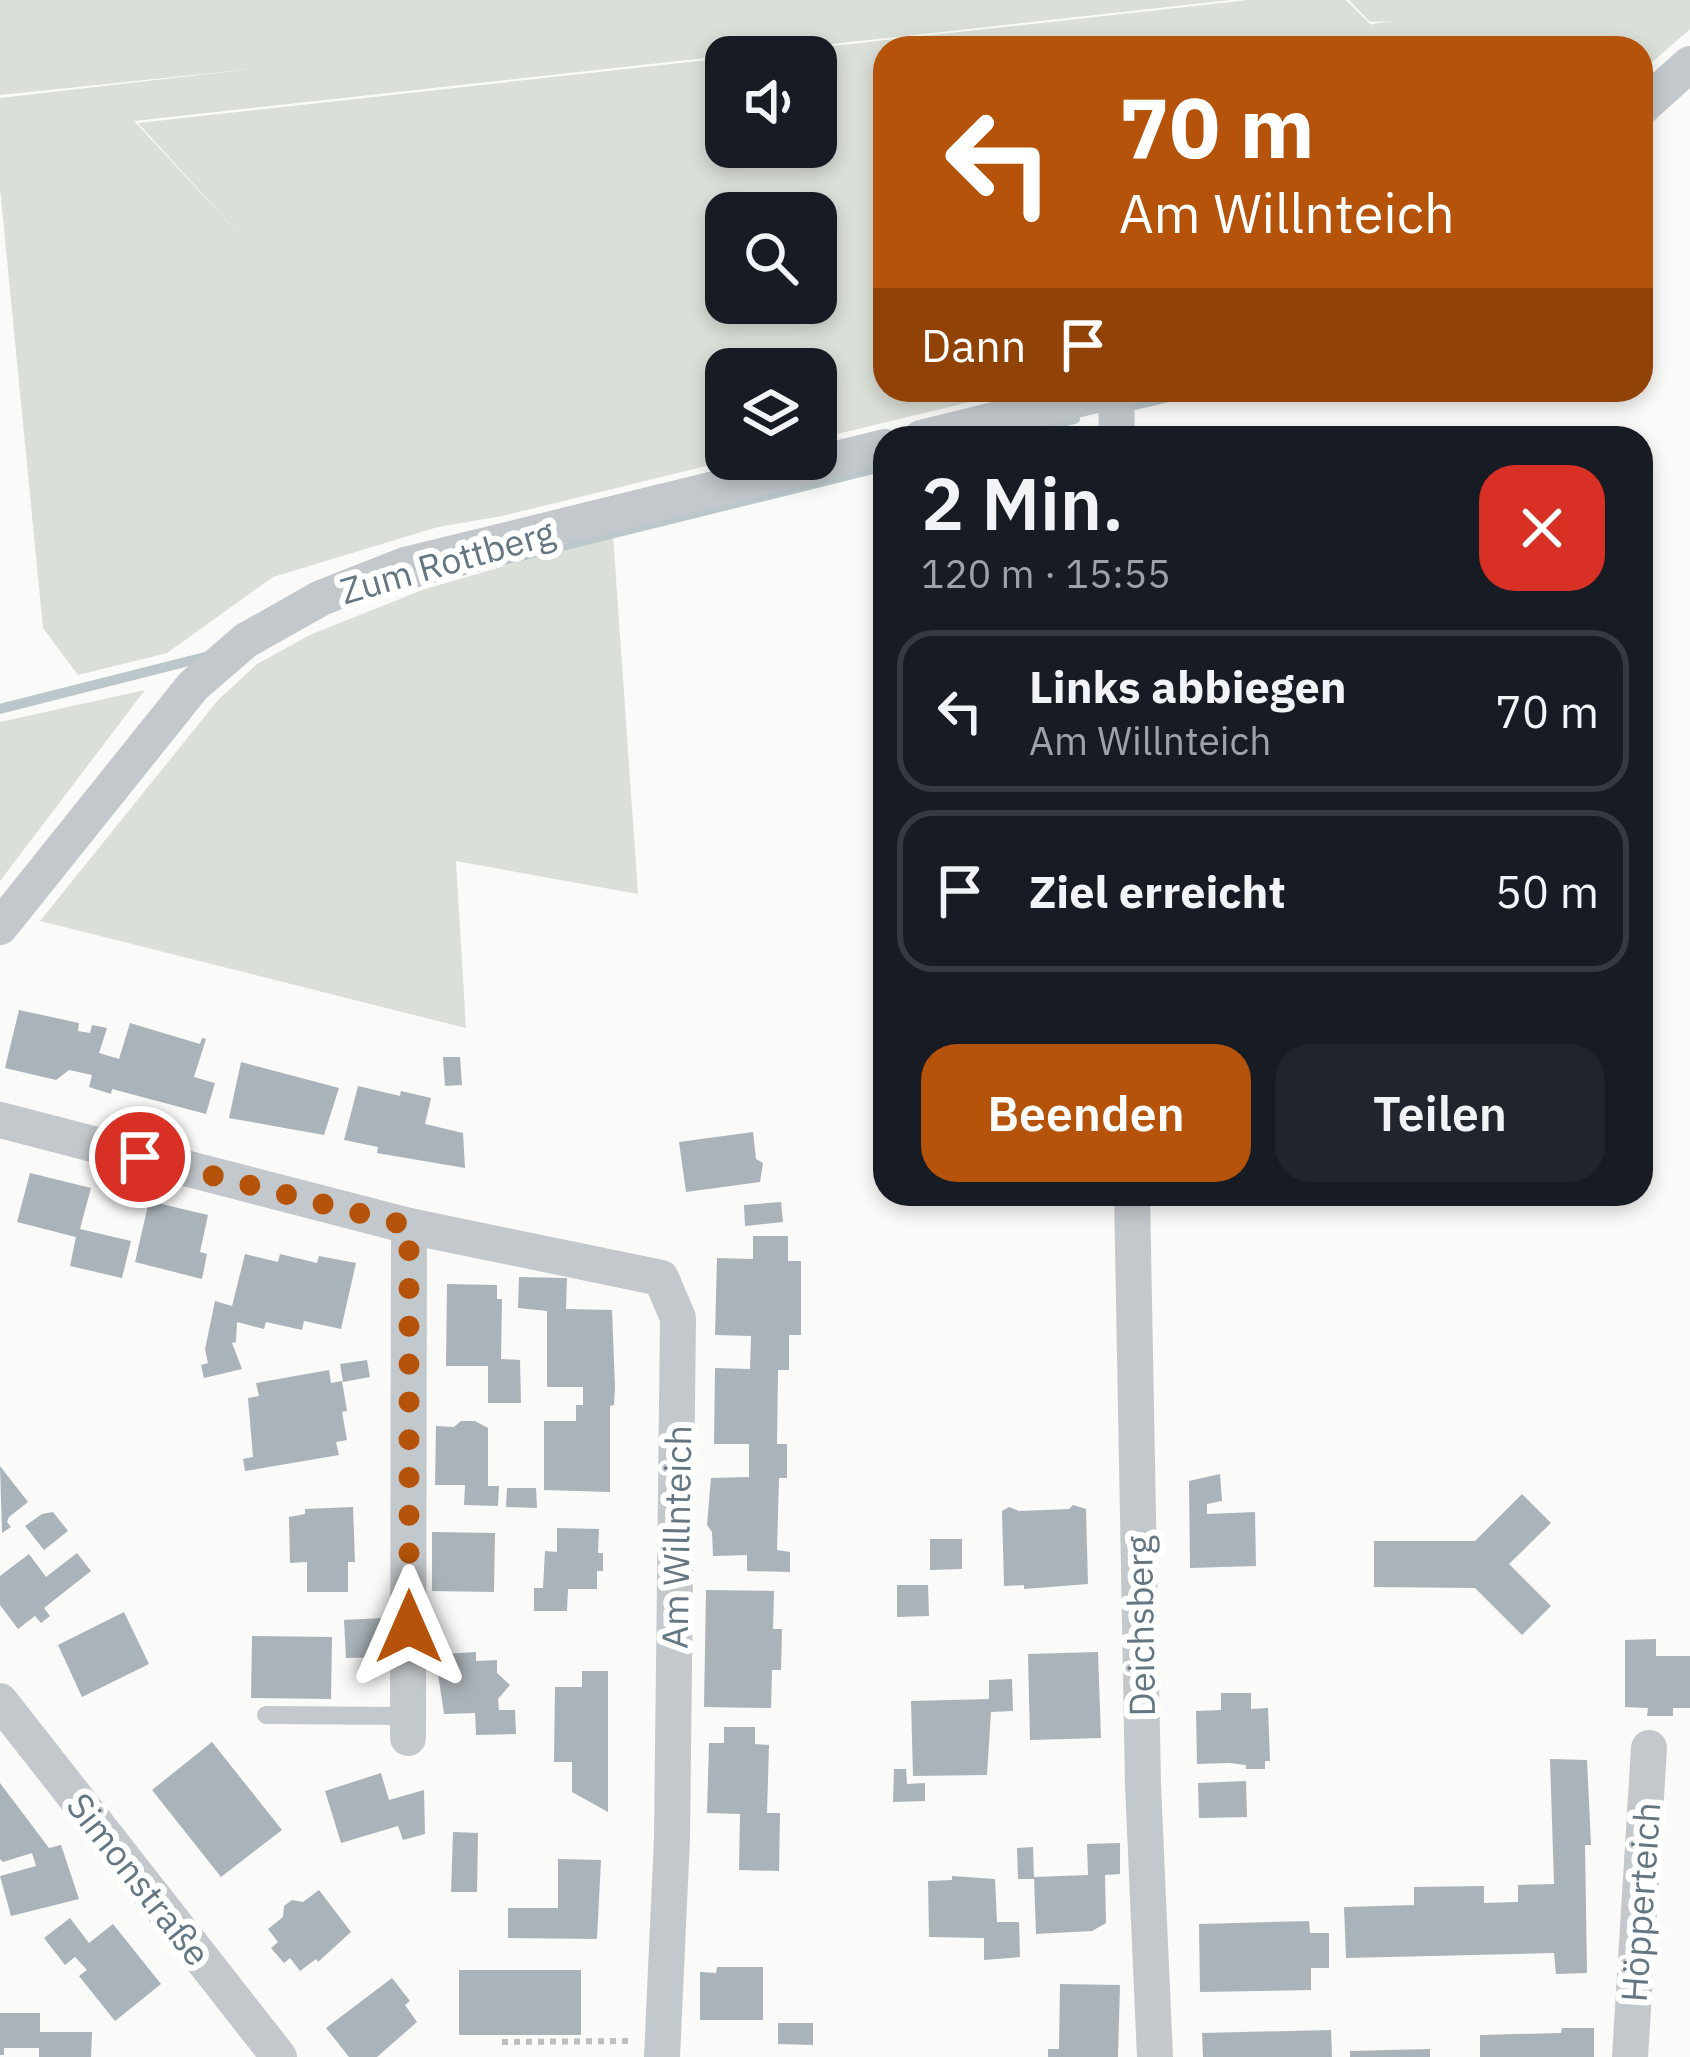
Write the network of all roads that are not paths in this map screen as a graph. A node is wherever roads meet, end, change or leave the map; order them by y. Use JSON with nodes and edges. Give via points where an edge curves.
{"nodes":[{"id":1,"x":1690,"y":64,"type":"edge"},
{"id":2,"x":1653,"y":97,"type":"edge"},
{"id":3,"x":1067,"y":402,"type":"edge"},
{"id":4,"x":970,"y":426,"type":"edge"},
{"id":5,"x":873,"y":450,"type":"edge"},
{"id":6,"x":0,"y":926,"type":"edge"},
{"id":7,"x":0,"y":1120,"type":"edge"},
{"id":8,"x":1132,"y":1206,"type":"edge"},
{"id":9,"x":409,"y":1226,"type":"junction"},
{"id":10,"x":0,"y":1701,"type":"edge"},
{"id":11,"x":266,"y":1715,"type":"dead end"},
{"id":12,"x":408,"y":1727,"type":"joint"},
{"id":13,"x":1649,"y":1748,"type":"dead end"},
{"id":14,"x":662,"y":2049,"type":"edge"},
{"id":15,"x":279,"y":2057,"type":"edge"},
{"id":16,"x":1155,"y":2057,"type":"edge"},
{"id":17,"x":1630,"y":2057,"type":"edge"}],
"edges":[{"from":1,"to":2,"type":"street"},
{"from":3,"to":4,"type":"street"},
{"from":5,"to":6,"type":"street","name":"Zum Rottberg","via":[[405,565],[322,598],[245,641],[193,686]]},
{"from":7,"to":9,"type":"street","name":"Am Willnteich"},
{"from":8,"to":16,"type":"street","name":"Deichsberg"},
{"from":9,"to":12,"type":"street"},
{"from":9,"to":14,"type":"street","name":"Am Willnteich","via":[[661,1278],[678,1318]]},
{"from":10,"to":15,"type":"street","name":"Simonstraße"},
{"from":11,"to":12,"type":"lane"},
{"from":13,"to":17,"type":"street","name":"Höpperteich"}]}
